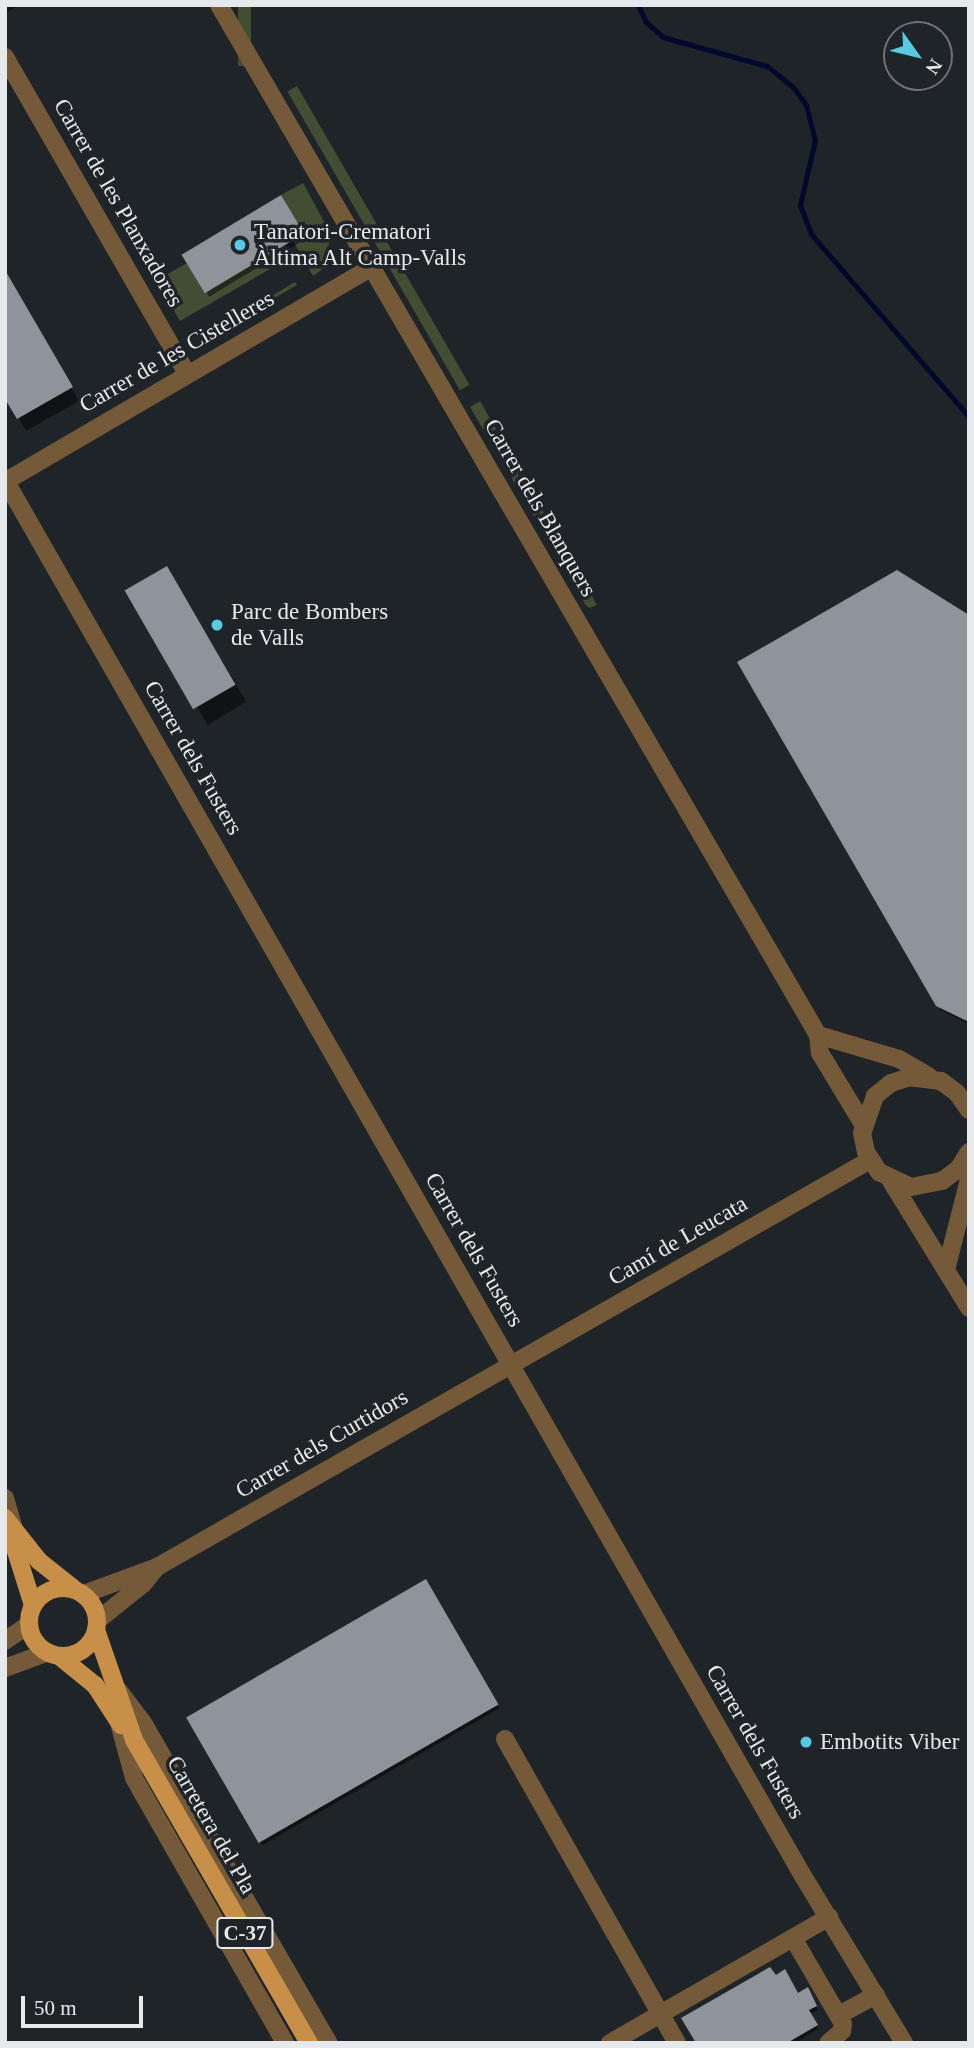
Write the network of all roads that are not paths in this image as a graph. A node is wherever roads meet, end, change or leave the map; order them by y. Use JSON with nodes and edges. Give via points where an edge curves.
{"nodes":[{"id":1,"x":219,"y":5,"type":"edge"},
{"id":2,"x":5,"y":57,"type":"edge"},
{"id":3,"x":372,"y":267,"type":"junction"},
{"id":4,"x":187,"y":374,"type":"junction"},
{"id":5,"x":6,"y":480,"type":"edge"},
{"id":6,"x":818,"y":1035,"type":"junction"},
{"id":7,"x":931,"y":1078,"type":"junction"},
{"id":8,"x":969,"y":1111,"type":"edge"},
{"id":9,"x":863,"y":1124,"type":"junction"},
{"id":10,"x":969,"y":1152,"type":"edge"},
{"id":11,"x":870,"y":1160,"type":"junction"},
{"id":12,"x":969,"y":1179,"type":"edge"},
{"id":13,"x":891,"y":1181,"type":"junction"},
{"id":14,"x":946,"y":1270,"type":"junction"},
{"id":15,"x":969,"y":1308,"type":"edge"},
{"id":16,"x":512,"y":1364,"type":"junction"},
{"id":17,"x":5,"y":1498,"type":"edge"},
{"id":18,"x":9,"y":1535,"type":"edge"},
{"id":19,"x":156,"y":1567,"type":"junction"},
{"id":20,"x":79,"y":1591,"type":"junction"},
{"id":21,"x":33,"y":1605,"type":"junction"},
{"id":22,"x":29,"y":1624,"type":"junction"},
{"id":23,"x":97,"y":1625,"type":"junction"},
{"id":24,"x":5,"y":1641,"type":"edge"},
{"id":25,"x":53,"y":1654,"type":"junction"},
{"id":26,"x":5,"y":1668,"type":"edge"},
{"id":27,"x":116,"y":1687,"type":"junction"},
{"id":28,"x":119,"y":1723,"type":"junction"},
{"id":29,"x":505,"y":1739,"type":"dead end"},
{"id":30,"x":134,"y":1740,"type":"junction"},
{"id":31,"x":829,"y":1917,"type":"junction"},
{"id":32,"x":793,"y":1938,"type":"junction"},
{"id":33,"x":876,"y":1995,"type":"junction"},
{"id":34,"x":660,"y":2014,"type":"junction"},
{"id":35,"x":839,"y":2015,"type":"junction"},
{"id":36,"x":285,"y":2043,"type":"edge"},
{"id":37,"x":309,"y":2043,"type":"edge"},
{"id":38,"x":329,"y":2043,"type":"edge"},
{"id":39,"x":610,"y":2043,"type":"edge"},
{"id":40,"x":677,"y":2043,"type":"edge"},
{"id":41,"x":828,"y":2043,"type":"edge"},
{"id":42,"x":904,"y":2043,"type":"edge"}],
"edges":[{"from":1,"to":3,"type":"street","name":"Carrer dels Blanquers"},
{"from":2,"to":4,"type":"street","name":"Carrer de les Planxadores"},
{"from":3,"to":4,"type":"street","name":"Carrer de les Cistelleres"},
{"from":3,"to":6,"type":"street","name":"Carrer dels Blanquers"},
{"from":4,"to":5,"type":"street","name":"Carrer de les Cistelleres"},
{"from":5,"to":16,"type":"street","name":"Carrer dels Fusters"},
{"from":6,"to":7,"type":"street","via":[[899,1059]]},
{"from":6,"to":9,"type":"street","name":"Carrer dels Blanquers","via":[[820,1053]]},
{"from":7,"to":8,"type":"street","via":[[957,1093]]},
{"from":7,"to":9,"type":"street","via":[[910,1077],[891,1083],[875,1096]]},
{"from":9,"to":11,"type":"street"},
{"from":10,"to":13,"type":"street","via":[[951,1176],[933,1185],[911,1187]]},
{"from":11,"to":13,"type":"street"},
{"from":11,"to":16,"type":"street","name":"Camí de Leucata"},
{"from":12,"to":14,"type":"street"},
{"from":13,"to":14,"type":"street"},
{"from":14,"to":15,"type":"street"},
{"from":16,"to":19,"type":"street","name":"Carrer dels Curtidors"},
{"from":16,"to":31,"type":"street","name":"Carrer dels Fusters"},
{"from":17,"to":18,"type":"street"},
{"from":18,"to":20,"type":"main road","number":"C-37"},
{"from":18,"to":21,"type":"main road"},
{"from":19,"to":20,"type":"street","name":"Carrer dels Curtidors"},
{"from":19,"to":23,"type":"street","name":"Carrer dels Curtidors"},
{"from":20,"to":21,"type":"main road","via":[[47,1591]]},
{"from":20,"to":23,"type":"main road","number":"C-37"},
{"from":21,"to":22,"type":"main road"},
{"from":22,"to":24,"type":"street"},
{"from":22,"to":25,"type":"main road","number":"C-37","via":[[32,1635]]},
{"from":23,"to":25,"type":"main road","via":[[85,1648]]},
{"from":23,"to":27,"type":"main road","number":"C-37"},
{"from":25,"to":26,"type":"street"},
{"from":25,"to":28,"type":"main road","number":"C-37","via":[[95,1685]]},
{"from":27,"to":30,"type":"main road","number":"C-37"},
{"from":27,"to":38,"type":"street","via":[[142,1721]]},
{"from":28,"to":30,"type":"main road","number":"C-37"},
{"from":28,"to":36,"type":"street","via":[[134,1778]]},
{"from":29,"to":34,"type":"street"},
{"from":30,"to":37,"type":"main road","name":"Carretera del Pla","number":"C-37"},
{"from":31,"to":32,"type":"street"},
{"from":31,"to":33,"type":"street","name":"Carrer dels Fusters"},
{"from":32,"to":34,"type":"street"},
{"from":32,"to":35,"type":"street"},
{"from":33,"to":35,"type":"street"},
{"from":33,"to":42,"type":"street","name":"Carrer dels Fusters"},
{"from":34,"to":39,"type":"street"},
{"from":34,"to":40,"type":"street"},
{"from":35,"to":41,"type":"street","via":[[842,2031]]}]}
